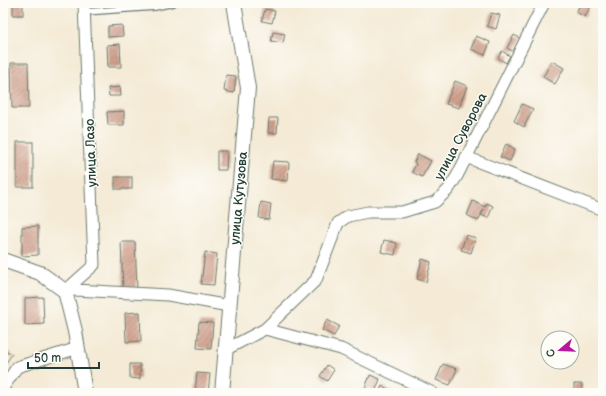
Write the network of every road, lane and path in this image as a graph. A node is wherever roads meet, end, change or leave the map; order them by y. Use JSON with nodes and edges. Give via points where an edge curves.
{"nodes":[{"id":1,"x":173,"y":3,"type":"edge"},
{"id":2,"x":234,"y":3,"type":"edge"},
{"id":3,"x":544,"y":3,"type":"edge"},
{"id":4,"x":84,"y":8,"type":"edge"},
{"id":5,"x":466,"y":157,"type":"junction"},
{"id":6,"x":603,"y":210,"type":"edge"},
{"id":7,"x":3,"y":260,"type":"edge"},
{"id":8,"x":65,"y":290,"type":"junction"},
{"id":9,"x":229,"y":306,"type":"junction"},
{"id":10,"x":265,"y":329,"type":"junction"},
{"id":11,"x":78,"y":348,"type":"junction"},
{"id":12,"x":226,"y":350,"type":"junction"},
{"id":13,"x":3,"y":388,"type":"edge"},
{"id":14,"x":85,"y":393,"type":"edge"},
{"id":15,"x":222,"y":393,"type":"edge"},
{"id":16,"x":433,"y":393,"type":"edge"}],
"edges":[{"from":1,"to":4,"type":"lane","via":[[155,7]]},
{"from":2,"to":9,"type":"street","name":"улица Кутузова","via":[[248,88]]},
{"from":3,"to":5,"type":"street","name":"улица Суворова"},
{"from":4,"to":8,"type":"street","name":"улица Лазо","via":[[94,265]]},
{"from":5,"to":6,"type":"street"},
{"from":5,"to":10,"type":"street","name":"улица Суворова","via":[[448,190],[435,202],[402,212],[368,212],[348,216],[338,223],[316,280]]},
{"from":7,"to":8,"type":"street","via":[[40,273]]},
{"from":8,"to":9,"type":"street","via":[[168,295]]},
{"from":8,"to":11,"type":"street"},
{"from":9,"to":12,"type":"street","name":"улица Кутузова"},
{"from":10,"to":12,"type":"street","name":"улица Суворова"},
{"from":10,"to":16,"type":"street","via":[[341,349]]},
{"from":11,"to":13,"type":"street","via":[[17,367]]},
{"from":11,"to":14,"type":"street"},
{"from":12,"to":15,"type":"street","name":"улица Кутузова"}]}
